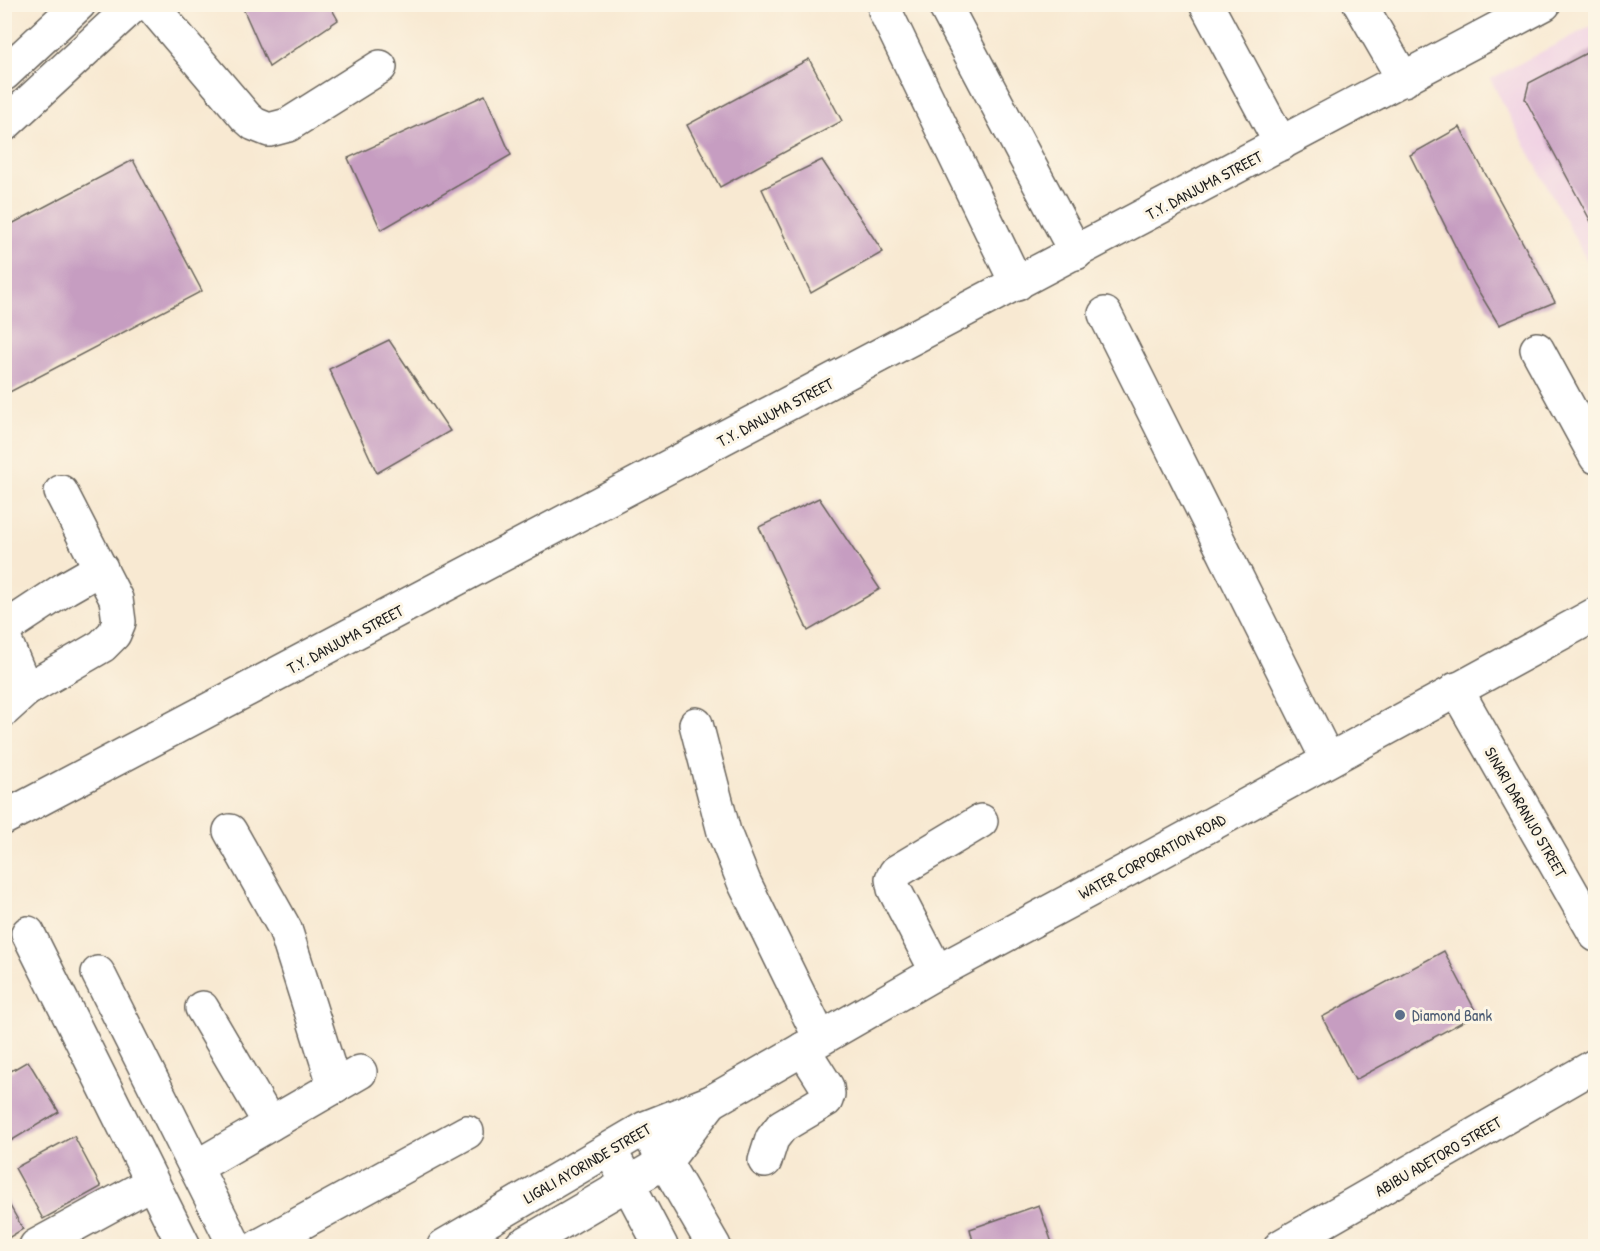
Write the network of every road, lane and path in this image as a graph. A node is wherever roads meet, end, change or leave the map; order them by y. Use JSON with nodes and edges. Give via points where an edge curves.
{"nodes":[{"id":1,"x":79,"y":4,"type":"edge"},
{"id":2,"x":135,"y":4,"type":"edge"},
{"id":3,"x":150,"y":4,"type":"edge"},
{"id":4,"x":944,"y":4,"type":"edge"},
{"id":5,"x":1206,"y":4,"type":"edge"},
{"id":6,"x":1360,"y":4,"type":"edge"},
{"id":7,"x":1528,"y":8,"type":"edge"},
{"id":8,"x":885,"y":11,"type":"dead end"},
{"id":9,"x":380,"y":67,"type":"dead end"},
{"id":10,"x":4,"y":74,"type":"edge"},
{"id":11,"x":1404,"y":80,"type":"junction"},
{"id":12,"x":4,"y":125,"type":"edge"},
{"id":13,"x":1281,"y":144,"type":"junction"},
{"id":14,"x":1076,"y":253,"type":"junction"},
{"id":15,"x":1017,"y":284,"type":"junction"},
{"id":16,"x":1105,"y":314,"type":"dead end"},
{"id":17,"x":1537,"y":349,"type":"dead end"},
{"id":18,"x":1596,"y":457,"type":"edge"},
{"id":19,"x":61,"y":492,"type":"dead end"},
{"id":20,"x":101,"y":568,"type":"junction"},
{"id":21,"x":1596,"y":614,"type":"edge"},
{"id":22,"x":4,"y":629,"type":"edge"},
{"id":23,"x":4,"y":638,"type":"edge"},
{"id":24,"x":1456,"y":690,"type":"junction"},
{"id":25,"x":15,"y":700,"type":"edge"},
{"id":26,"x":696,"y":724,"type":"dead end"},
{"id":27,"x":1328,"y":760,"type":"junction"},
{"id":28,"x":4,"y":818,"type":"edge"},
{"id":29,"x":981,"y":821,"type":"dead end"},
{"id":30,"x":230,"y":831,"type":"dead end"},
{"id":31,"x":28,"y":933,"type":"dead end"},
{"id":32,"x":1596,"y":935,"type":"edge"},
{"id":33,"x":937,"y":972,"type":"junction"},
{"id":34,"x":98,"y":973,"type":"dead end"},
{"id":35,"x":202,"y":1008,"type":"dead end"},
{"id":36,"x":812,"y":1043,"type":"junction"},
{"id":37,"x":1596,"y":1065,"type":"edge"},
{"id":38,"x":711,"y":1102,"type":"junction"},
{"id":39,"x":270,"y":1124,"type":"junction"},
{"id":40,"x":645,"y":1128,"type":"junction"},
{"id":41,"x":466,"y":1132,"type":"dead end"},
{"id":42,"x":609,"y":1148,"type":"junction"},
{"id":43,"x":666,"y":1161,"type":"junction"},
{"id":44,"x":765,"y":1161,"type":"dead end"},
{"id":45,"x":195,"y":1167,"type":"junction"},
{"id":46,"x":151,"y":1183,"type":"junction"},
{"id":47,"x":628,"y":1183,"type":"junction"},
{"id":48,"x":36,"y":1246,"type":"edge"},
{"id":49,"x":184,"y":1246,"type":"edge"},
{"id":50,"x":235,"y":1246,"type":"edge"},
{"id":51,"x":259,"y":1246,"type":"edge"},
{"id":52,"x":444,"y":1246,"type":"edge"},
{"id":53,"x":521,"y":1246,"type":"edge"},
{"id":54,"x":661,"y":1246,"type":"edge"},
{"id":55,"x":714,"y":1246,"type":"edge"},
{"id":56,"x":1281,"y":1246,"type":"edge"}],
"edges":[{"from":1,"to":10,"type":"street"},
{"from":2,"to":12,"type":"street"},
{"from":3,"to":9,"type":"street","via":[[246,117],[269,130],[288,124]]},
{"from":4,"to":14,"type":"street"},
{"from":5,"to":13,"type":"street"},
{"from":6,"to":11,"type":"street"},
{"from":7,"to":11,"type":"street","name":"T.Y. DANJUMA STREET"},
{"from":8,"to":15,"type":"street"},
{"from":11,"to":13,"type":"street","name":"T.Y. DANJUMA STREET"},
{"from":13,"to":14,"type":"street","name":"T.Y. DANJUMA STREET"},
{"from":14,"to":15,"type":"street","name":"T.Y. DANJUMA STREET"},
{"from":15,"to":28,"type":"street","name":"T.Y. DANJUMA STREET"},
{"from":16,"to":27,"type":"street"},
{"from":17,"to":18,"type":"street"},
{"from":19,"to":20,"type":"street"},
{"from":20,"to":22,"type":"street"},
{"from":20,"to":25,"type":"street","via":[[116,599],[119,622],[114,634]]},
{"from":21,"to":24,"type":"street","name":"WATER CORPORATION ROAD"},
{"from":23,"to":25,"type":"street"},
{"from":24,"to":27,"type":"street","name":"WATER CORPORATION ROAD"},
{"from":24,"to":32,"type":"street","name":"SINARI DARANIJO STREET"},
{"from":26,"to":36,"type":"street","via":[[724,832]]},
{"from":27,"to":33,"type":"street","name":"WATER CORPORATION ROAD"},
{"from":29,"to":33,"type":"street","via":[[896,872],[892,879]]},
{"from":30,"to":39,"type":"street","via":[[285,930],[348,1080]]},
{"from":31,"to":46,"type":"street"},
{"from":33,"to":36,"type":"street","name":"WATER CORPORATION ROAD"},
{"from":34,"to":45,"type":"street"},
{"from":35,"to":39,"type":"street"},
{"from":36,"to":38,"type":"street","name":"WATER CORPORATION ROAD"},
{"from":36,"to":44,"type":"street","via":[[827,1087],[826,1100],[782,1126],[772,1139]]},
{"from":37,"to":56,"type":"street","name":"ABIBU ADETORO STREET"},
{"from":38,"to":40,"type":"street","name":"LIGALI AYORINDE STREET"},
{"from":38,"to":43,"type":"street","name":"LIGALI AYORINDE STREET"},
{"from":39,"to":45,"type":"street"},
{"from":40,"to":42,"type":"street","name":"LIGALI AYORINDE STREET"},
{"from":40,"to":43,"type":"street"},
{"from":41,"to":51,"type":"street"},
{"from":42,"to":47,"type":"street"},
{"from":42,"to":52,"type":"street","name":"LIGALI AYORINDE STREET"},
{"from":43,"to":47,"type":"street","name":"LIGALI AYORINDE STREET"},
{"from":43,"to":55,"type":"street"},
{"from":45,"to":50,"type":"street"},
{"from":46,"to":48,"type":"street"},
{"from":46,"to":49,"type":"street"},
{"from":47,"to":53,"type":"street","name":"LIGALI AYORINDE STREET"},
{"from":47,"to":54,"type":"street"}]}
